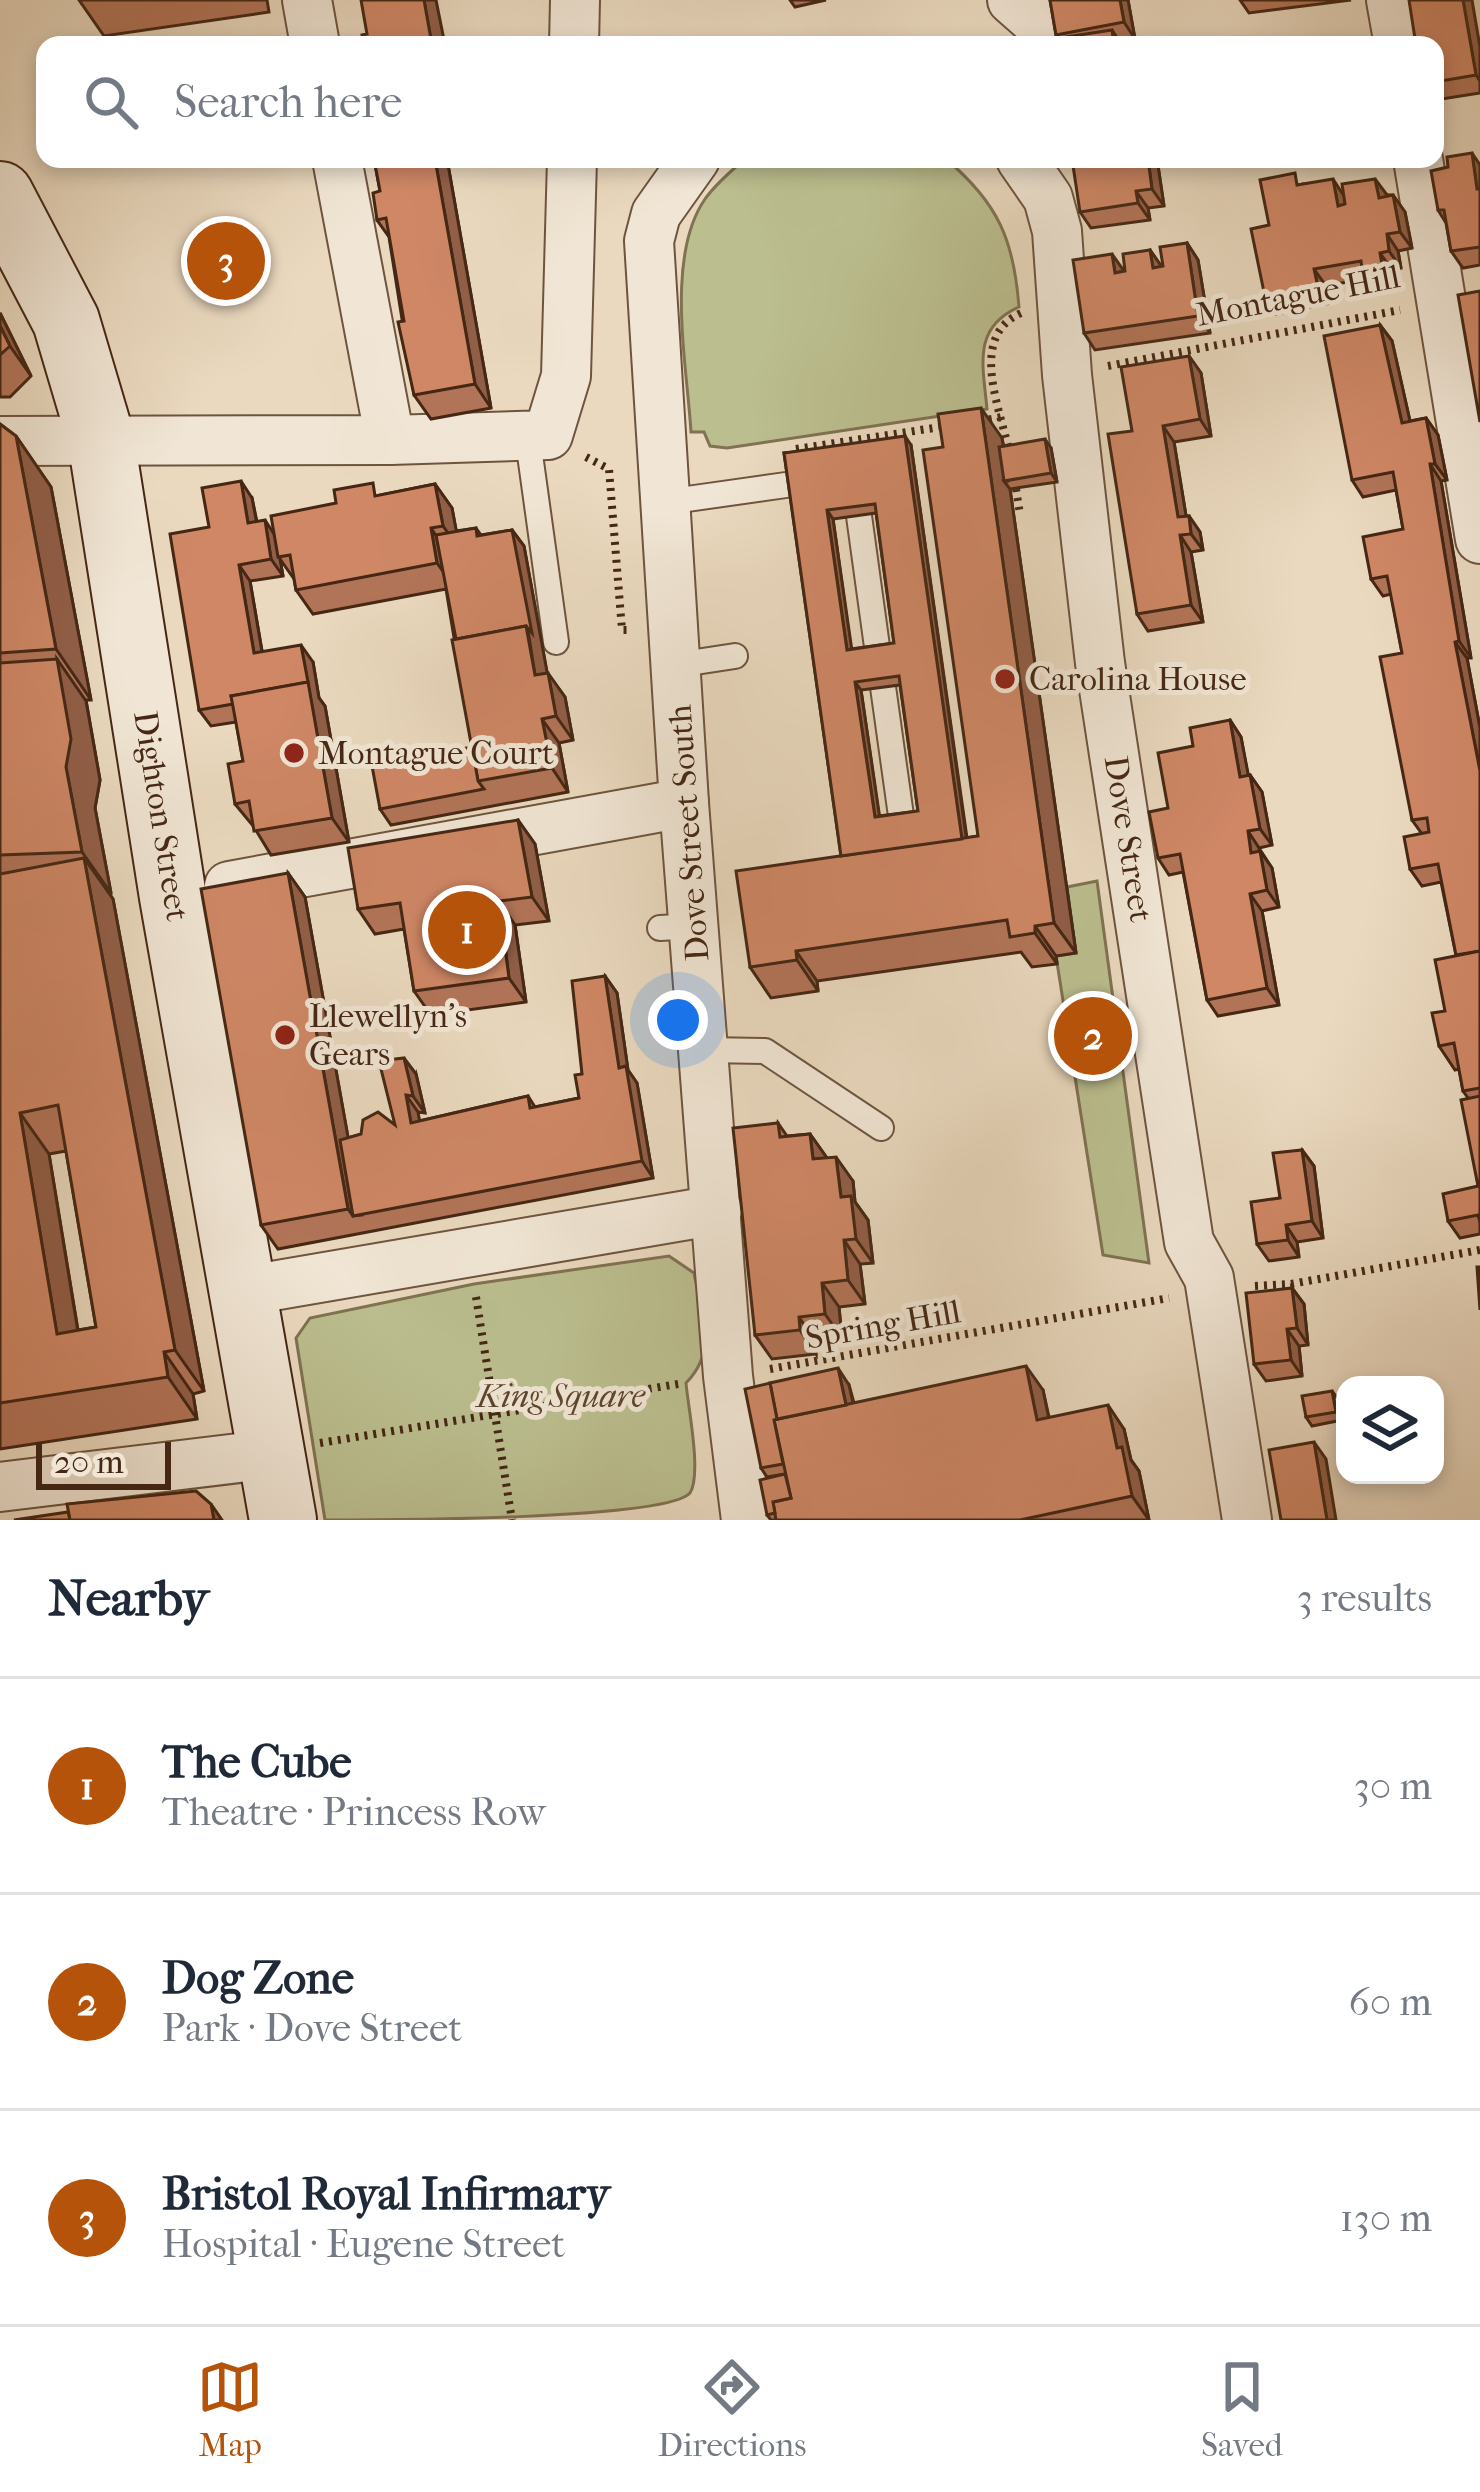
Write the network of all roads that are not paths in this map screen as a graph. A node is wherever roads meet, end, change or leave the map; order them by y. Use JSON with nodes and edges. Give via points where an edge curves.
{"nodes":[{"id":1,"x":307,"y":0,"type":"edge"},
{"id":2,"x":574,"y":0,"type":"edge"},
{"id":3,"x":1012,"y":0,"type":"edge"},
{"id":4,"x":1391,"y":0,"type":"edge"},
{"id":5,"x":313,"y":36,"type":"edge"},
{"id":6,"x":574,"y":36,"type":"edge"},
{"id":7,"x":1042,"y":36,"type":"edge"},
{"id":8,"x":1397,"y":36,"type":"edge"},
{"id":9,"x":339,"y":168,"type":"edge"},
{"id":10,"x":572,"y":168,"type":"edge"},
{"id":11,"x":688,"y":168,"type":"edge"},
{"id":12,"x":1028,"y":168,"type":"edge"},
{"id":13,"x":1420,"y":168,"type":"edge"},
{"id":14,"x":0,"y":195,"type":"edge"},
{"id":15,"x":538,"y":434,"type":"junction"},
{"id":16,"x":101,"y":439,"type":"junction"},
{"id":17,"x":390,"y":440,"type":"junction"},
{"id":18,"x":0,"y":441,"type":"edge"},
{"id":19,"x":793,"y":484,"type":"edge"},
{"id":20,"x":666,"y":502,"type":"junction"},
{"id":21,"x":859,"y":515,"type":"edge"},
{"id":22,"x":1480,"y":539,"type":"edge"},
{"id":23,"x":556,"y":642,"type":"dead end"},
{"id":24,"x":675,"y":648,"type":"junction"},
{"id":25,"x":878,"y":654,"type":"edge"},
{"id":26,"x":735,"y":656,"type":"dead end"},
{"id":27,"x":883,"y":687,"type":"edge"},
{"id":28,"x":684,"y":803,"type":"junction"},
{"id":29,"x":902,"y":823,"type":"edge"},
{"id":30,"x":173,"y":897,"type":"junction"},
{"id":31,"x":705,"y":1050,"type":"junction"},
{"id":32,"x":881,"y":1128,"type":"dead end"},
{"id":33,"x":717,"y":1210,"type":"junction"},
{"id":34,"x":243,"y":1291,"type":"junction"},
{"id":35,"x":272,"y":1454,"type":"junction"},
{"id":36,"x":0,"y":1487,"type":"edge"},
{"id":37,"x":283,"y":1520,"type":"edge"},
{"id":38,"x":746,"y":1520,"type":"edge"},
{"id":39,"x":1246,"y":1520,"type":"edge"}],
"edges":[{"from":1,"to":5,"type":"street"},
{"from":2,"to":6,"type":"street"},
{"from":3,"to":7,"type":"street"},
{"from":4,"to":8,"type":"street"},
{"from":9,"to":17,"type":"street"},
{"from":10,"to":15,"type":"street","via":[[566,376]]},
{"from":11,"to":20,"type":"street","name":"Dove Street South","via":[[665,198],[650,242]]},
{"from":12,"to":39,"type":"street","name":"Dove Street","via":[[1054,214],[1104,687],[1189,1242],[1209,1278]]},
{"from":13,"to":22,"type":"street","via":[[1452,299]]},
{"from":14,"to":16,"type":"main road","name":"Dighton Street","via":[[66,320]]},
{"from":15,"to":17,"type":"street"},
{"from":15,"to":23,"type":"lane"},
{"from":16,"to":17,"type":"street"},
{"from":16,"to":18,"type":"street"},
{"from":16,"to":30,"type":"main road","name":"Dighton Street"},
{"from":19,"to":20,"type":"lane"},
{"from":20,"to":24,"type":"street","name":"Dove Street South"},
{"from":21,"to":25,"type":"lane"},
{"from":24,"to":26,"type":"lane"},
{"from":24,"to":28,"type":"street","name":"Dove Street South"},
{"from":27,"to":29,"type":"lane"},
{"from":28,"to":30,"type":"street"},
{"from":28,"to":31,"type":"street","name":"Dove Street South","via":[[678,927]]},
{"from":30,"to":34,"type":"main road","name":"Dighton Street"},
{"from":31,"to":32,"type":"lane","via":[[765,1052]]},
{"from":31,"to":33,"type":"street","name":"Dove Street South"},
{"from":33,"to":34,"type":"street"},
{"from":33,"to":38,"type":"street","name":"Dove Street South"},
{"from":34,"to":35,"type":"main road","name":"Dighton Street"},
{"from":35,"to":36,"type":"street"},
{"from":35,"to":37,"type":"main road","name":"Dighton Street"}]}
